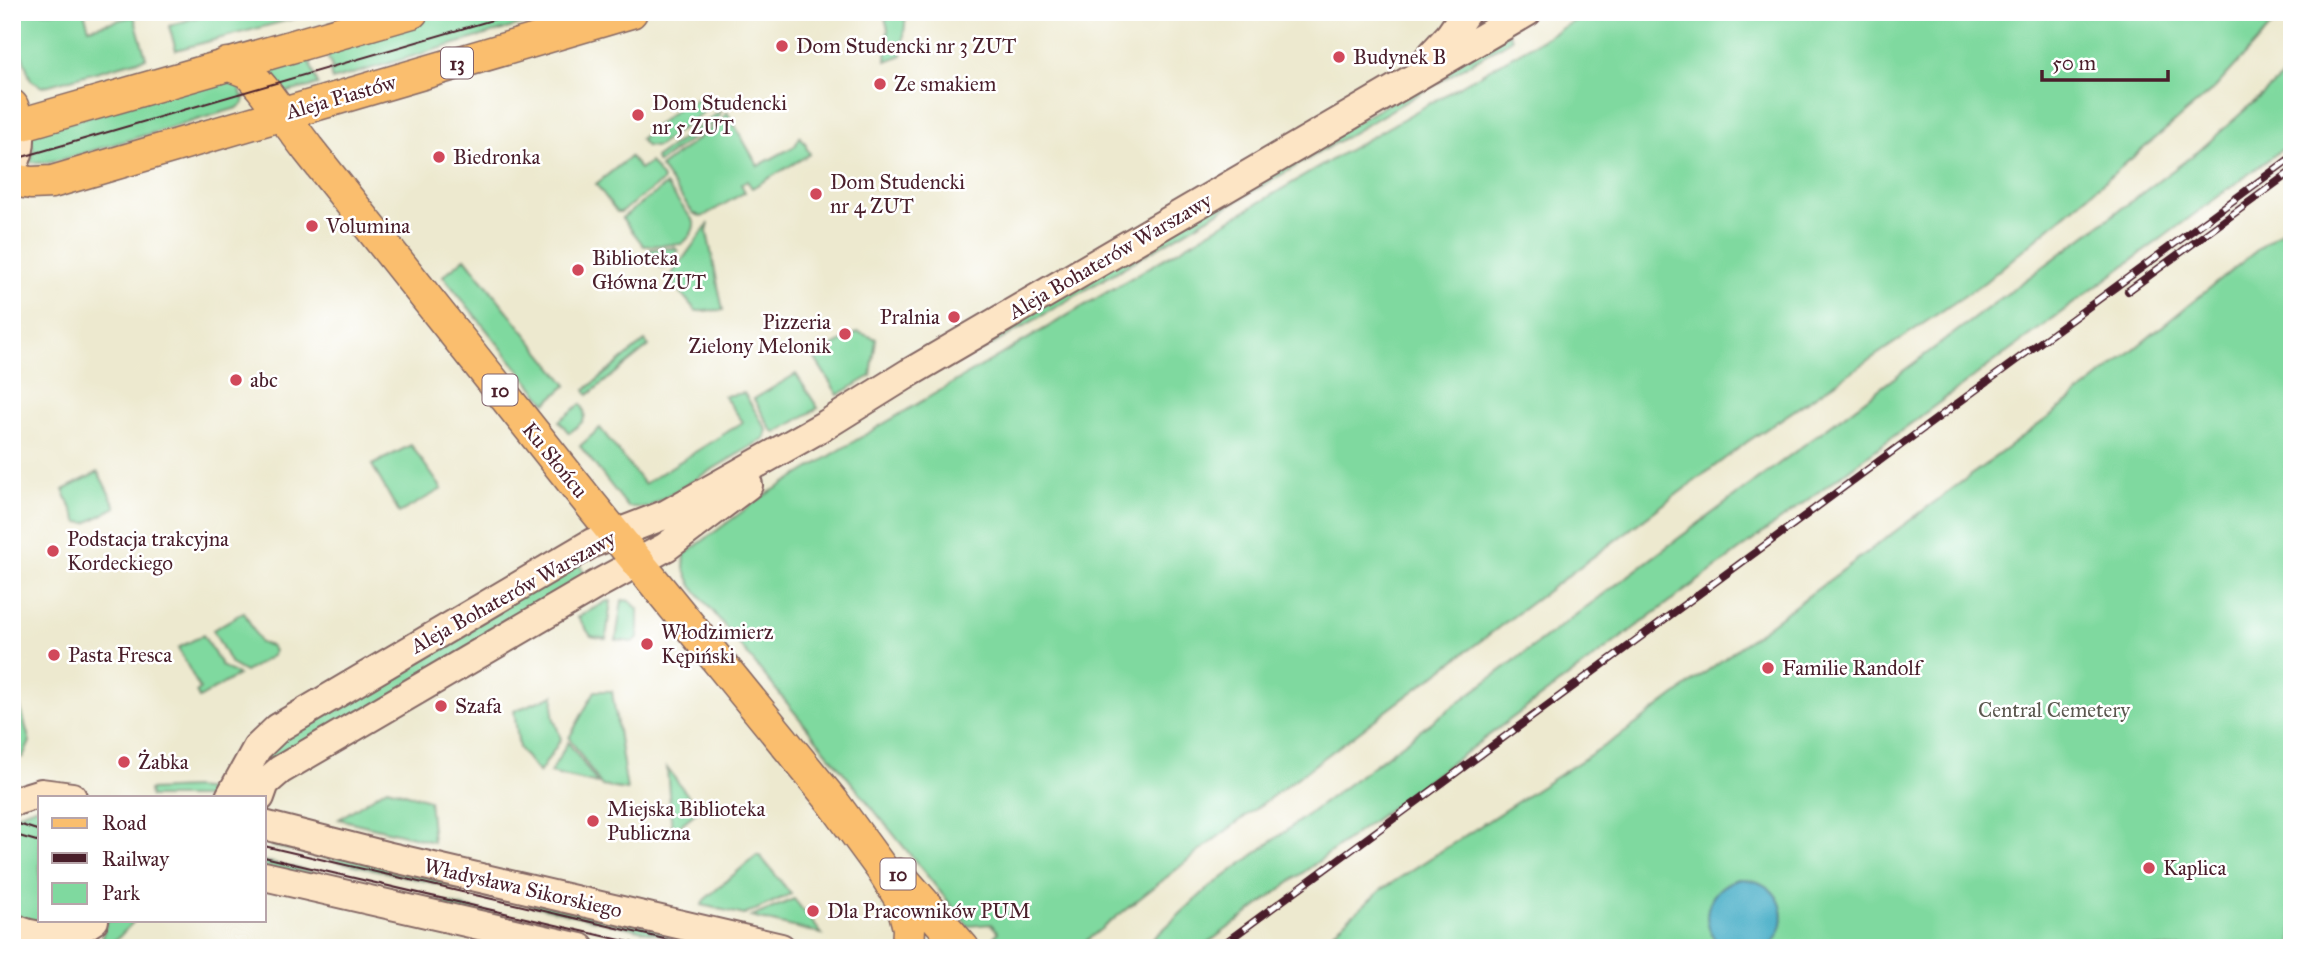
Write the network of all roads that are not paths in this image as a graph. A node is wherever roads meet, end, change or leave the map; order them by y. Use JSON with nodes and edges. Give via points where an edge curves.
{"nodes":[{"id":1,"x":412,"y":12,"type":"edge"},
{"id":2,"x":631,"y":12,"type":"edge"},
{"id":3,"x":1466,"y":12,"type":"edge"},
{"id":4,"x":1527,"y":12,"type":"edge"},
{"id":5,"x":227,"y":64,"type":"junction"},
{"id":6,"x":1393,"y":89,"type":"junction"},
{"id":7,"x":282,"y":114,"type":"junction"},
{"id":8,"x":14,"y":119,"type":"edge"},
{"id":9,"x":12,"y":169,"type":"edge"},
{"id":10,"x":12,"y":180,"type":"edge"},
{"id":11,"x":52,"y":182,"type":"junction"},
{"id":12,"x":12,"y":194,"type":"edge"},
{"id":13,"x":827,"y":424,"type":"junction"},
{"id":14,"x":615,"y":534,"type":"junction"},
{"id":15,"x":638,"y":562,"type":"junction"},
{"id":16,"x":66,"y":796,"type":"edge"},
{"id":17,"x":231,"y":796,"type":"edge"},
{"id":18,"x":260,"y":796,"type":"edge"},
{"id":19,"x":16,"y":799,"type":"edge"},
{"id":20,"x":833,"y":802,"type":"junction"},
{"id":21,"x":266,"y":827,"type":"edge"},
{"id":22,"x":266,"y":876,"type":"edge"},
{"id":23,"x":91,"y":922,"type":"edge"},
{"id":24,"x":19,"y":935,"type":"edge"},
{"id":25,"x":580,"y":948,"type":"edge"},
{"id":26,"x":781,"y":948,"type":"edge"},
{"id":27,"x":908,"y":948,"type":"edge"},
{"id":28,"x":914,"y":948,"type":"edge"},
{"id":29,"x":962,"y":948,"type":"edge"}],
"edges":[{"from":1,"to":5,"type":"main road"},
{"from":2,"to":7,"type":"main road","name":"Aleja Piastów","number":"13"},
{"from":3,"to":6,"type":"street","name":"Aleja Bohaterów Warszawy","via":[[1438,48]]},
{"from":4,"to":6,"type":"street","name":"Aleja Bohaterów Warszawy"},
{"from":5,"to":7,"type":"main road","name":"Aleja Piastów","number":"10","via":[[248,72]]},
{"from":5,"to":8,"type":"main road"},
{"from":6,"to":13,"type":"street","name":"Aleja Bohaterów Warszawy"},
{"from":7,"to":11,"type":"main road","name":"Aleja Piastów"},
{"from":7,"to":14,"type":"main road","name":"Ku Słońcu","number":"10"},
{"from":8,"to":9,"type":"street","via":[[20,141]]},
{"from":10,"to":11,"type":"main road","name":"Aleja Piastów"},
{"from":11,"to":12,"type":"street","name":"Aleja Piastów"},
{"from":13,"to":14,"type":"street","name":"Aleja Bohaterów Warszawy","via":[[667,514]]},
{"from":13,"to":15,"type":"street","name":"Aleja Bohaterów Warszawy","via":[[673,542]]},
{"from":14,"to":15,"type":"main road","name":"Ku Słońcu","number":"10"},
{"from":14,"to":17,"type":"street","name":"Aleja Bohaterów Warszawy","via":[[278,728],[257,748]]},
{"from":15,"to":18,"type":"street","name":"Aleja Bohaterów Warszawy","via":[[280,770],[265,783]]},
{"from":15,"to":20,"type":"main road","name":"Ku Słońcu","number":"10"},
{"from":16,"to":19,"type":"street","via":[[47,793]]},
{"from":20,"to":27,"type":"main road","name":"Ku Słońcu","number":"10","via":[[902,901],[909,928]]},
{"from":20,"to":29,"type":"main road","name":"Ku Słońcu","number":"10"},
{"from":21,"to":26,"type":"street","name":"Władysława Sikorskiego"},
{"from":22,"to":25,"type":"street"},
{"from":23,"to":24,"type":"street","via":[[63,935]]},
{"from":28,"to":29,"type":"main road","via":[[938,940]]}]}
